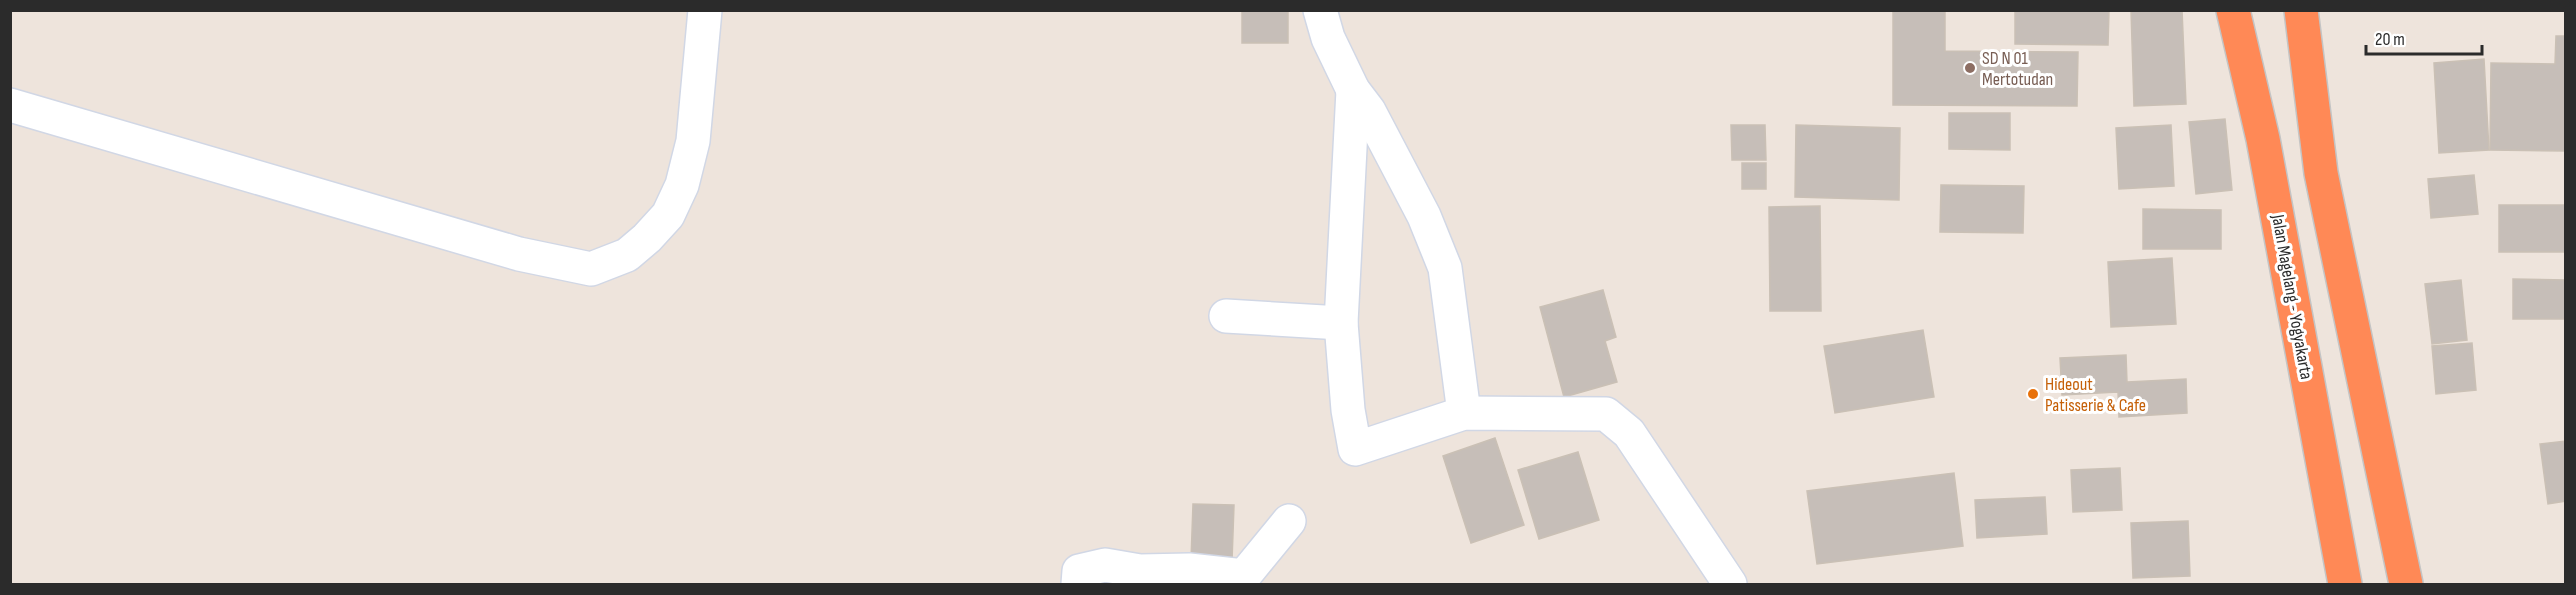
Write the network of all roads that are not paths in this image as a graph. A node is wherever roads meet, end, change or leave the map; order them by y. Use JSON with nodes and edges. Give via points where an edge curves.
{"nodes":[{"id":1,"x":705,"y":10,"type":"edge"},
{"id":2,"x":1320,"y":10,"type":"edge"},
{"id":3,"x":2233,"y":10,"type":"edge"},
{"id":4,"x":2301,"y":10,"type":"edge"},
{"id":5,"x":1361,"y":101,"type":"junction"},
{"id":6,"x":10,"y":105,"type":"edge"},
{"id":7,"x":1226,"y":316,"type":"dead end"},
{"id":8,"x":1341,"y":323,"type":"junction"},
{"id":9,"x":1464,"y":413,"type":"junction"},
{"id":10,"x":1289,"y":521,"type":"dead end"},
{"id":11,"x":1244,"y":580,"type":"edge"},
{"id":12,"x":1078,"y":585,"type":"edge"},
{"id":13,"x":1730,"y":585,"type":"edge"},
{"id":14,"x":2344,"y":585,"type":"edge"},
{"id":15,"x":2406,"y":585,"type":"edge"}],
"edges":[{"from":1,"to":6,"type":"street","via":[[693,141],[682,185],[669,215],[627,255],[591,269],[519,254]]},
{"from":2,"to":5,"type":"street","via":[[1328,38]]},
{"from":3,"to":14,"type":"highway","name":"Jalan Magelang - Yogyakarta","via":[[2263,139]]},
{"from":4,"to":15,"type":"highway","via":[[2321,173]]},
{"from":5,"to":8,"type":"street"},
{"from":5,"to":9,"type":"street","via":[[1424,216],[1444,268]]},
{"from":7,"to":8,"type":"street"},
{"from":8,"to":9,"type":"street","via":[[1355,449]]},
{"from":9,"to":13,"type":"street","via":[[1606,414],[1629,433]]},
{"from":10,"to":11,"type":"street"},
{"from":11,"to":12,"type":"street","via":[[1190,570],[1140,571],[1105,565],[1079,571]]}]}
